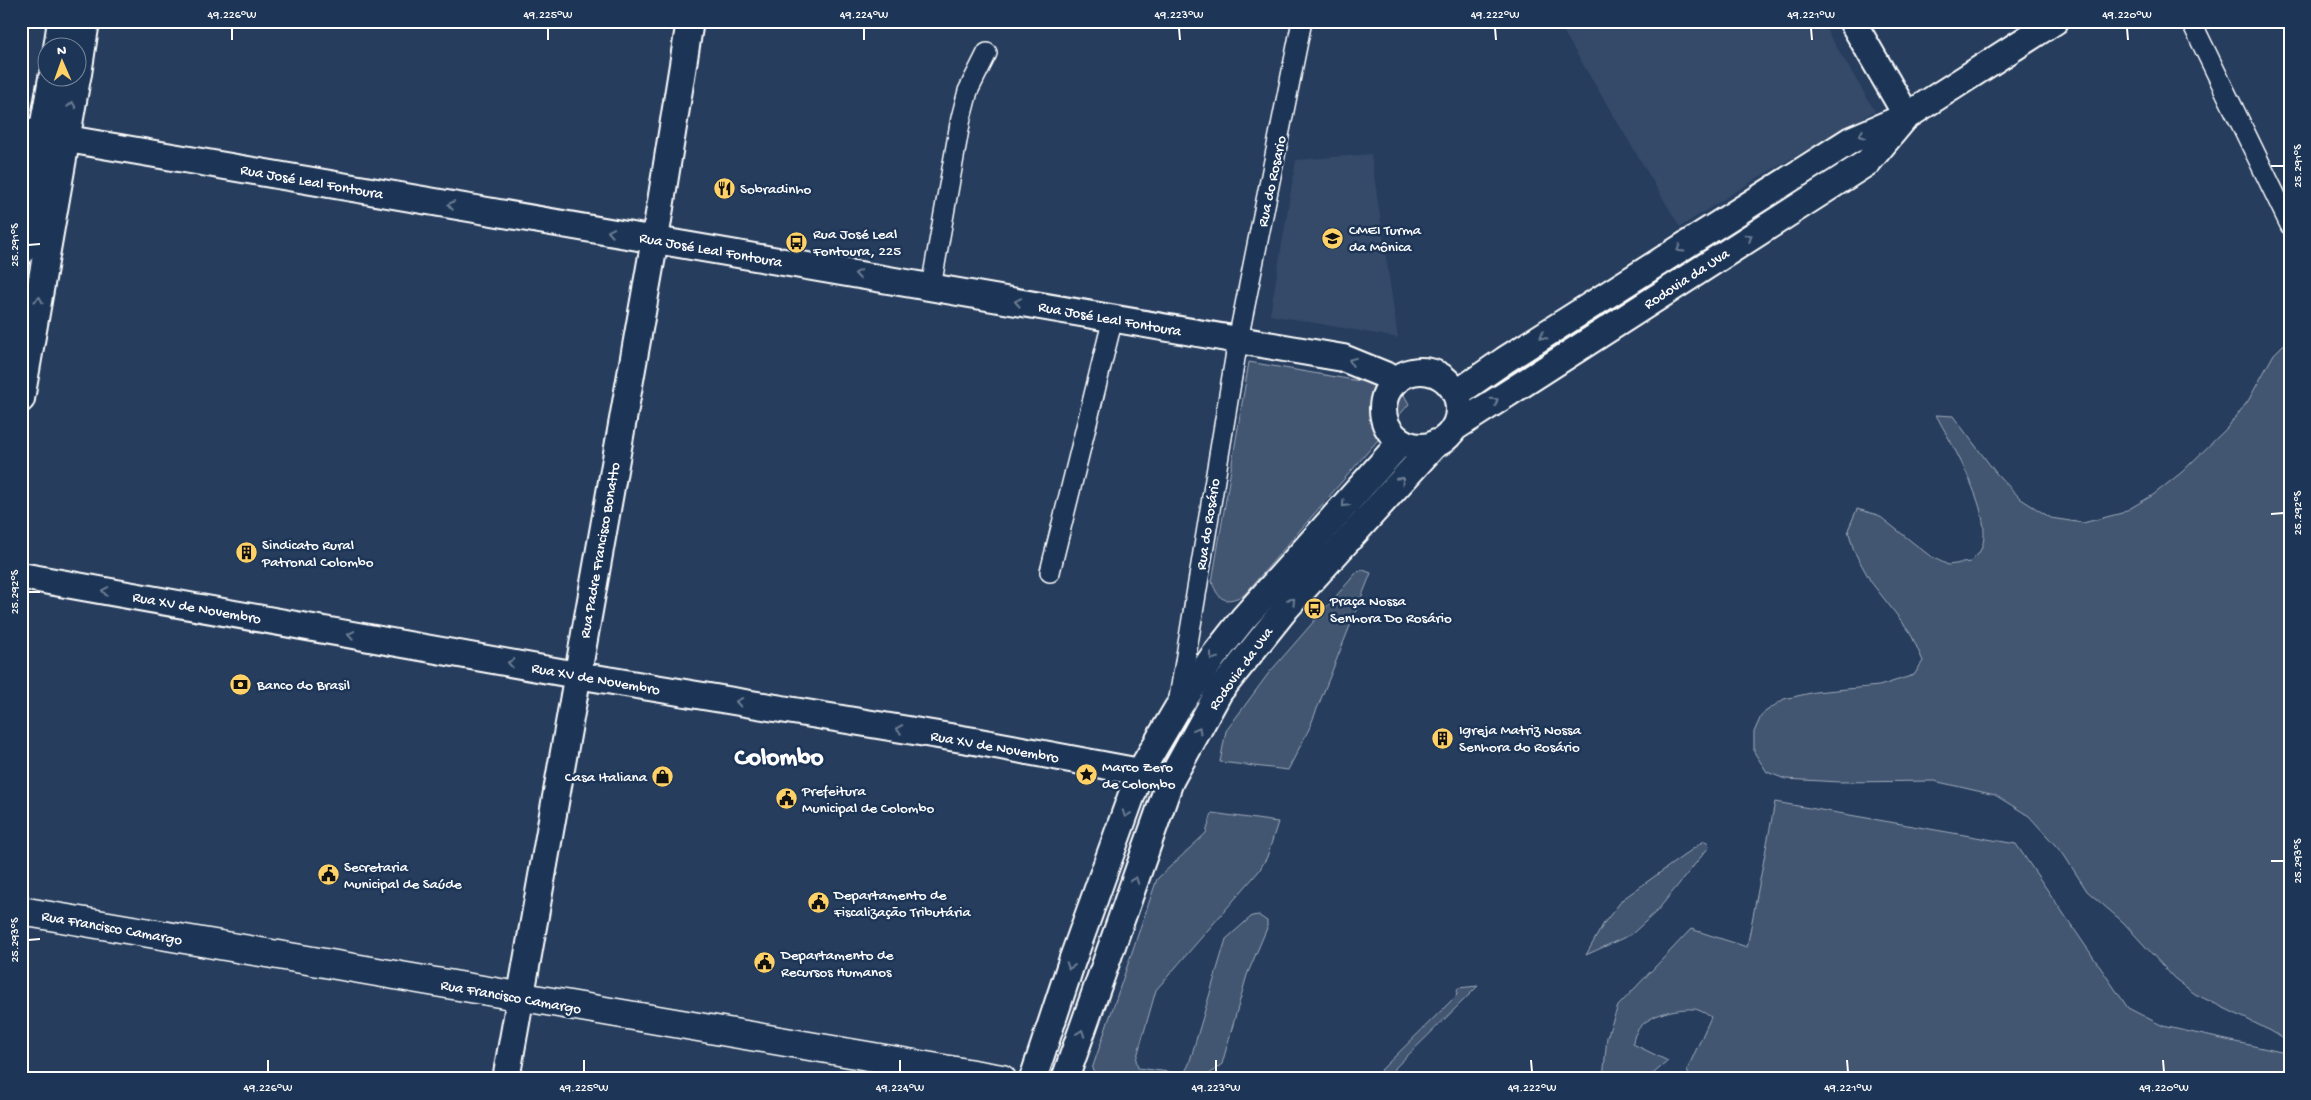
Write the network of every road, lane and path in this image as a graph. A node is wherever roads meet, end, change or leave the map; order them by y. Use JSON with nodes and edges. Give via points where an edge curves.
{"nodes":[{"id":1,"x":61,"y":21,"type":"edge"},
{"id":2,"x":86,"y":21,"type":"edge"},
{"id":3,"x":690,"y":21,"type":"edge"},
{"id":4,"x":1302,"y":21,"type":"edge"},
{"id":5,"x":1852,"y":21,"type":"edge"},
{"id":6,"x":2055,"y":21,"type":"edge"},
{"id":7,"x":2191,"y":21,"type":"edge"},
{"id":8,"x":58,"y":38,"type":"edge"},
{"id":9,"x":83,"y":38,"type":"edge"},
{"id":10,"x":987,"y":53,"type":"dead end"},
{"id":11,"x":50,"y":88,"type":"edge"},
{"id":12,"x":71,"y":88,"type":"edge"},
{"id":13,"x":1907,"y":116,"type":"junction"},
{"id":14,"x":43,"y":135,"type":"edge"},
{"id":15,"x":2290,"y":225,"type":"edge"},
{"id":16,"x":655,"y":239,"type":"junction"},
{"id":17,"x":21,"y":252,"type":"edge"},
{"id":18,"x":931,"y":287,"type":"junction"},
{"id":19,"x":1113,"y":318,"type":"junction"},
{"id":20,"x":1238,"y":340,"type":"junction"},
{"id":21,"x":1397,"y":380,"type":"junction"},
{"id":22,"x":1456,"y":394,"type":"junction"},
{"id":23,"x":21,"y":399,"type":"edge"},
{"id":24,"x":1445,"y":436,"type":"junction"},
{"id":25,"x":1401,"y":442,"type":"junction"},
{"id":26,"x":1050,"y":572,"type":"dead end"},
{"id":27,"x":21,"y":576,"type":"edge"},
{"id":28,"x":577,"y":675,"type":"junction"},
{"id":29,"x":1177,"y":709,"type":"junction"},
{"id":30,"x":1140,"y":772,"type":"junction"},
{"id":31,"x":1170,"y":782,"type":"junction"},
{"id":32,"x":21,"y":911,"type":"edge"},
{"id":33,"x":520,"y":997,"type":"junction"},
{"id":34,"x":506,"y":1079,"type":"edge"},
{"id":35,"x":1002,"y":1079,"type":"edge"},
{"id":36,"x":1034,"y":1079,"type":"edge"},
{"id":37,"x":1065,"y":1079,"type":"edge"}],
"edges":[{"from":1,"to":8,"type":"street"},
{"from":2,"to":9,"type":"street"},
{"from":3,"to":16,"type":"street","name":"Rua Padre Francisco Bonatto"},
{"from":4,"to":20,"type":"street","name":"Rua do Rosario"},
{"from":5,"to":13,"type":"street"},
{"from":6,"to":13,"type":"street","name":"Rodovia da Uva"},
{"from":7,"to":15,"type":"street"},
{"from":10,"to":18,"type":"street","via":[[968,92],[961,118]]},
{"from":11,"to":14,"type":"street"},
{"from":14,"to":12,"type":"street","one_way":true},
{"from":13,"to":22,"type":"street","name":"Rodovia da Uva","one_way":true,"via":[[1851,140]]},
{"from":24,"to":13,"type":"street","name":"Rodovia da Uva","one_way":true,"via":[[1868,162]]},
{"from":16,"to":14,"type":"street","name":"Rua José Leal Fontoura","one_way":true},
{"from":14,"to":17,"type":"street"},
{"from":23,"to":14,"type":"street","one_way":true},
{"from":18,"to":16,"type":"street","name":"Rua José Leal Fontoura","one_way":true},
{"from":16,"to":28,"type":"street","name":"Rua Padre Francisco Bonatto"},
{"from":19,"to":18,"type":"street","name":"Rua José Leal Fontoura","one_way":true},
{"from":19,"to":20,"type":"street","name":"Rua José Leal Fontoura"},
{"from":19,"to":26,"type":"street"},
{"from":21,"to":20,"type":"street","name":"Rua José Leal Fontoura","one_way":true,"via":[[1343,358]]},
{"from":20,"to":29,"type":"street","name":"Rua do Rosário"},
{"from":21,"to":22,"type":"street","via":[[1419,371],[1430,372],[1450,384]]},
{"from":21,"to":25,"type":"street","via":[[1386,394],[1383,412],[1389,429]]},
{"from":22,"to":24,"type":"street","via":[[1458,417]]},
{"from":24,"to":25,"type":"street","via":[[1419,446]]},
{"from":31,"to":24,"type":"street","name":"Rodovia da Uva","one_way":true,"via":[[1219,692],[1261,638]]},
{"from":25,"to":29,"type":"street","name":"Rodovia da Uva","one_way":true,"via":[[1243,619],[1212,657]]},
{"from":28,"to":27,"type":"street","name":"Rua XV de Novembro","one_way":true},
{"from":30,"to":28,"type":"street","name":"Rua XV de Novembro","one_way":true},
{"from":28,"to":33,"type":"street","name":"Rua Padre Francisco Bonatto"},
{"from":29,"to":30,"type":"street","name":"Rodovia da Uva"},
{"from":30,"to":31,"type":"street","name":"Rua XV de Novembro"},
{"from":30,"to":36,"type":"street","name":"Rodovia da Uva","one_way":true,"via":[[1072,961]]},
{"from":37,"to":31,"type":"street","name":"Rodovia da Uva","one_way":true},
{"from":32,"to":33,"type":"main road","name":"Rua Francisco Camargo"},
{"from":33,"to":34,"type":"street","name":"Rua Padre Francisco Bonatto"},
{"from":33,"to":35,"type":"main road","name":"Rua Francisco Camargo"}]}
